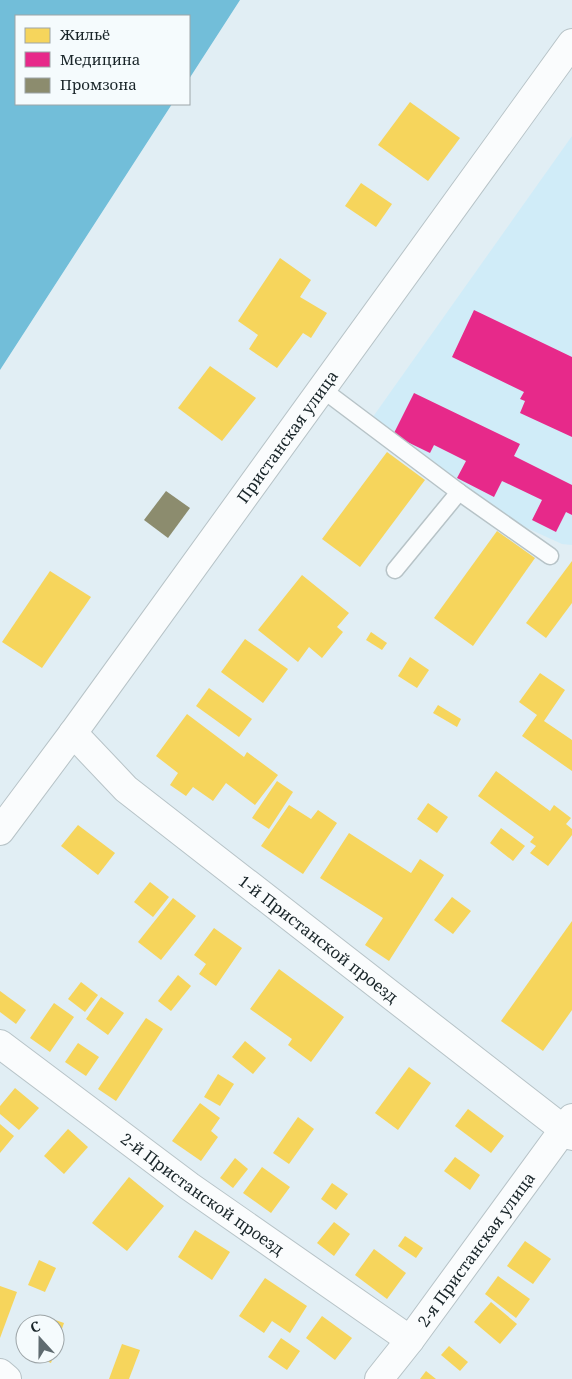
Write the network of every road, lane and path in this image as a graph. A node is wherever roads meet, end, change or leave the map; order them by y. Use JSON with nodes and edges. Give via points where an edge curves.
{"nodes":[{"id":1,"x":572,"y":43,"type":"edge"},
{"id":2,"x":322,"y":389,"type":"junction"},
{"id":3,"x":459,"y":492,"type":"junction"},
{"id":4,"x":550,"y":556,"type":"dead end"},
{"id":5,"x":395,"y":570,"type":"dead end"},
{"id":6,"x":74,"y":733,"type":"junction"},
{"id":7,"x":0,"y":831,"type":"edge"},
{"id":8,"x":0,"y":1044,"type":"edge"},
{"id":9,"x":569,"y":1128,"type":"edge"},
{"id":10,"x":410,"y":1340,"type":"junction"},
{"id":11,"x":0,"y":1373,"type":"edge"},
{"id":12,"x":8,"y":1379,"type":"edge"},
{"id":13,"x":379,"y":1379,"type":"edge"}],
"edges":[{"from":1,"to":2,"type":"street","name":"Пристанская улица"},
{"from":2,"to":3,"type":"lane"},
{"from":2,"to":6,"type":"street","name":"Пристанская улица"},
{"from":3,"to":4,"type":"lane"},
{"from":3,"to":5,"type":"lane"},
{"from":6,"to":7,"type":"street","name":"Пристанская улица"},
{"from":6,"to":9,"type":"street","name":"1-й Пристанской проезд","via":[[126,789]]},
{"from":8,"to":10,"type":"street","name":"2-й Пристанской проезд","via":[[189,1186]]},
{"from":9,"to":10,"type":"street","name":"2-я Пристанская улица"},
{"from":10,"to":13,"type":"street","name":"2-я Пристанская улица"},
{"from":11,"to":12,"type":"street"}]}
